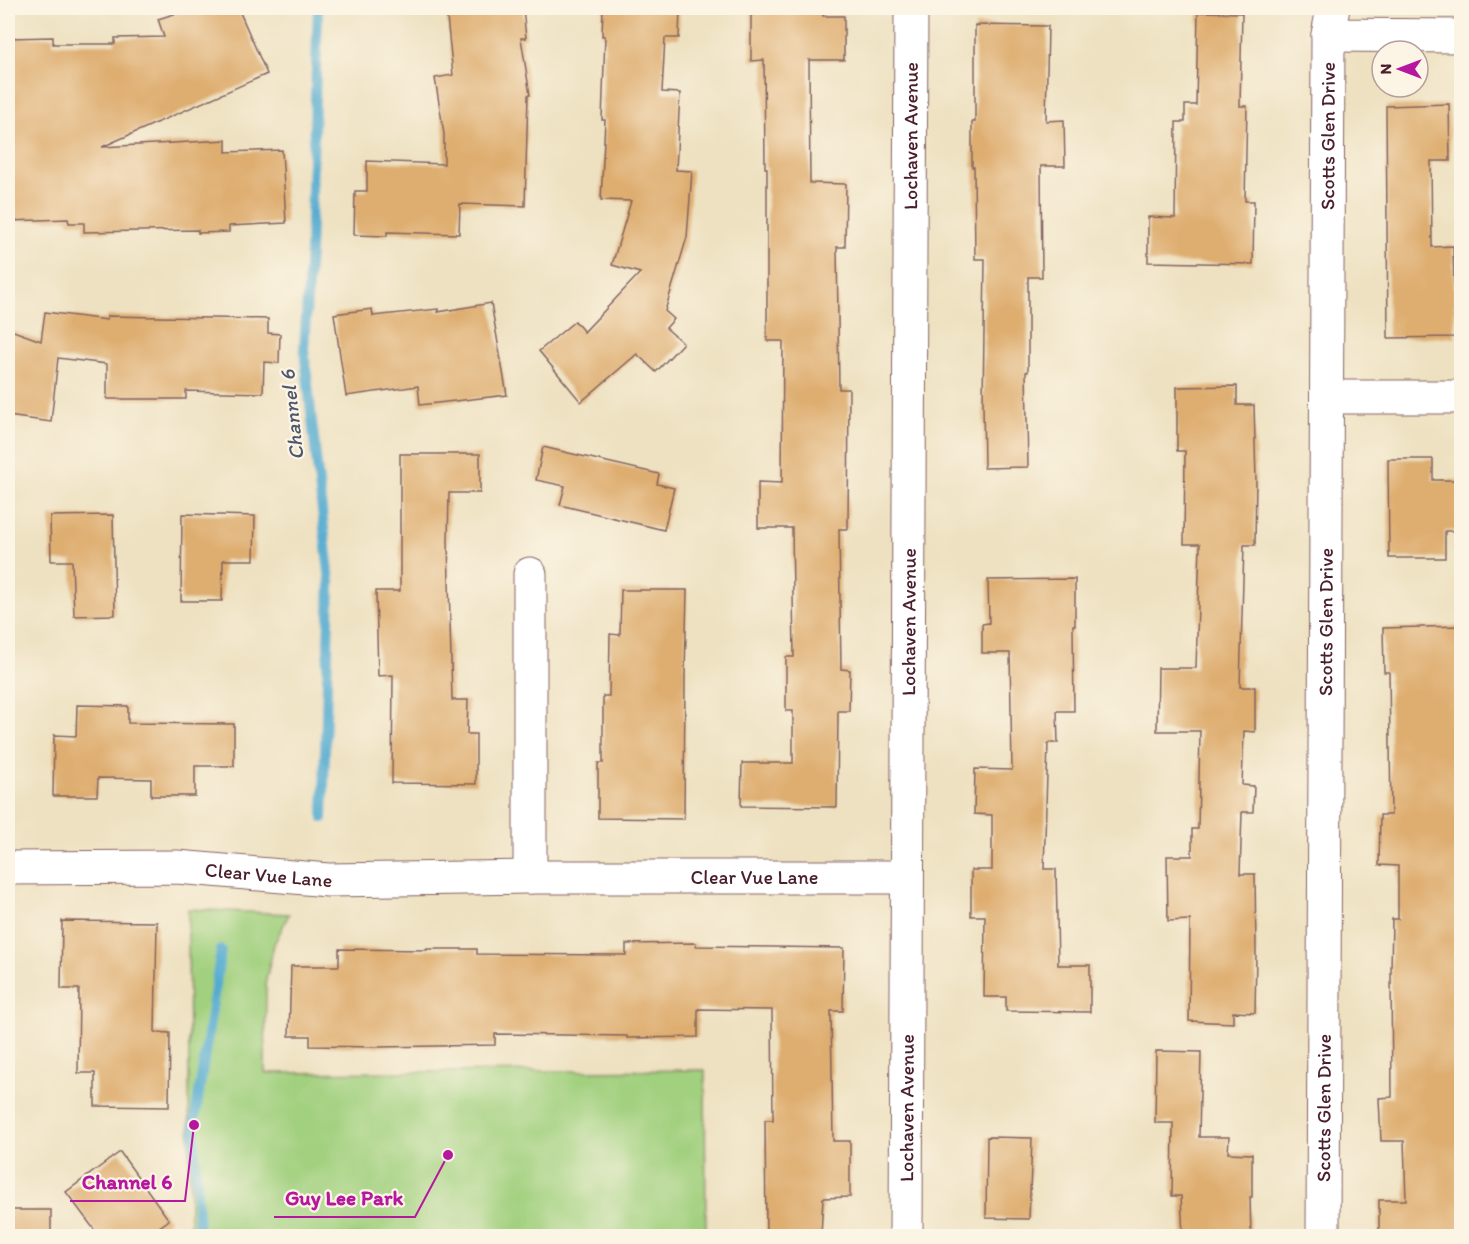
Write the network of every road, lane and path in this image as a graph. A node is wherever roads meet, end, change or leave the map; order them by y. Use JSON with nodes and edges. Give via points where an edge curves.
{"nodes":[{"id":1,"x":911,"y":8,"type":"edge"},
{"id":2,"x":1330,"y":22,"type":"edge"},
{"id":3,"x":1461,"y":36,"type":"edge"},
{"id":4,"x":1327,"y":397,"type":"junction"},
{"id":5,"x":1461,"y":397,"type":"edge"},
{"id":6,"x":530,"y":574,"type":"dead end"},
{"id":7,"x":8,"y":868,"type":"edge"},
{"id":8,"x":530,"y":877,"type":"junction"},
{"id":9,"x":906,"y":877,"type":"junction"},
{"id":10,"x":906,"y":1236,"type":"edge"},
{"id":11,"x":1323,"y":1236,"type":"edge"}],
"edges":[{"from":1,"to":9,"type":"street","name":"Lochaven Avenue"},
{"from":2,"to":3,"type":"street"},
{"from":2,"to":4,"type":"street","name":"Scotts Glen Drive"},
{"from":4,"to":5,"type":"street"},
{"from":4,"to":11,"type":"street","name":"Scotts Glen Drive"},
{"from":6,"to":8,"type":"street"},
{"from":7,"to":8,"type":"street","name":"Clear Vue Lane","via":[[177,867],[328,880]]},
{"from":8,"to":9,"type":"street","name":"Clear Vue Lane"},
{"from":9,"to":10,"type":"street","name":"Lochaven Avenue"}]}
